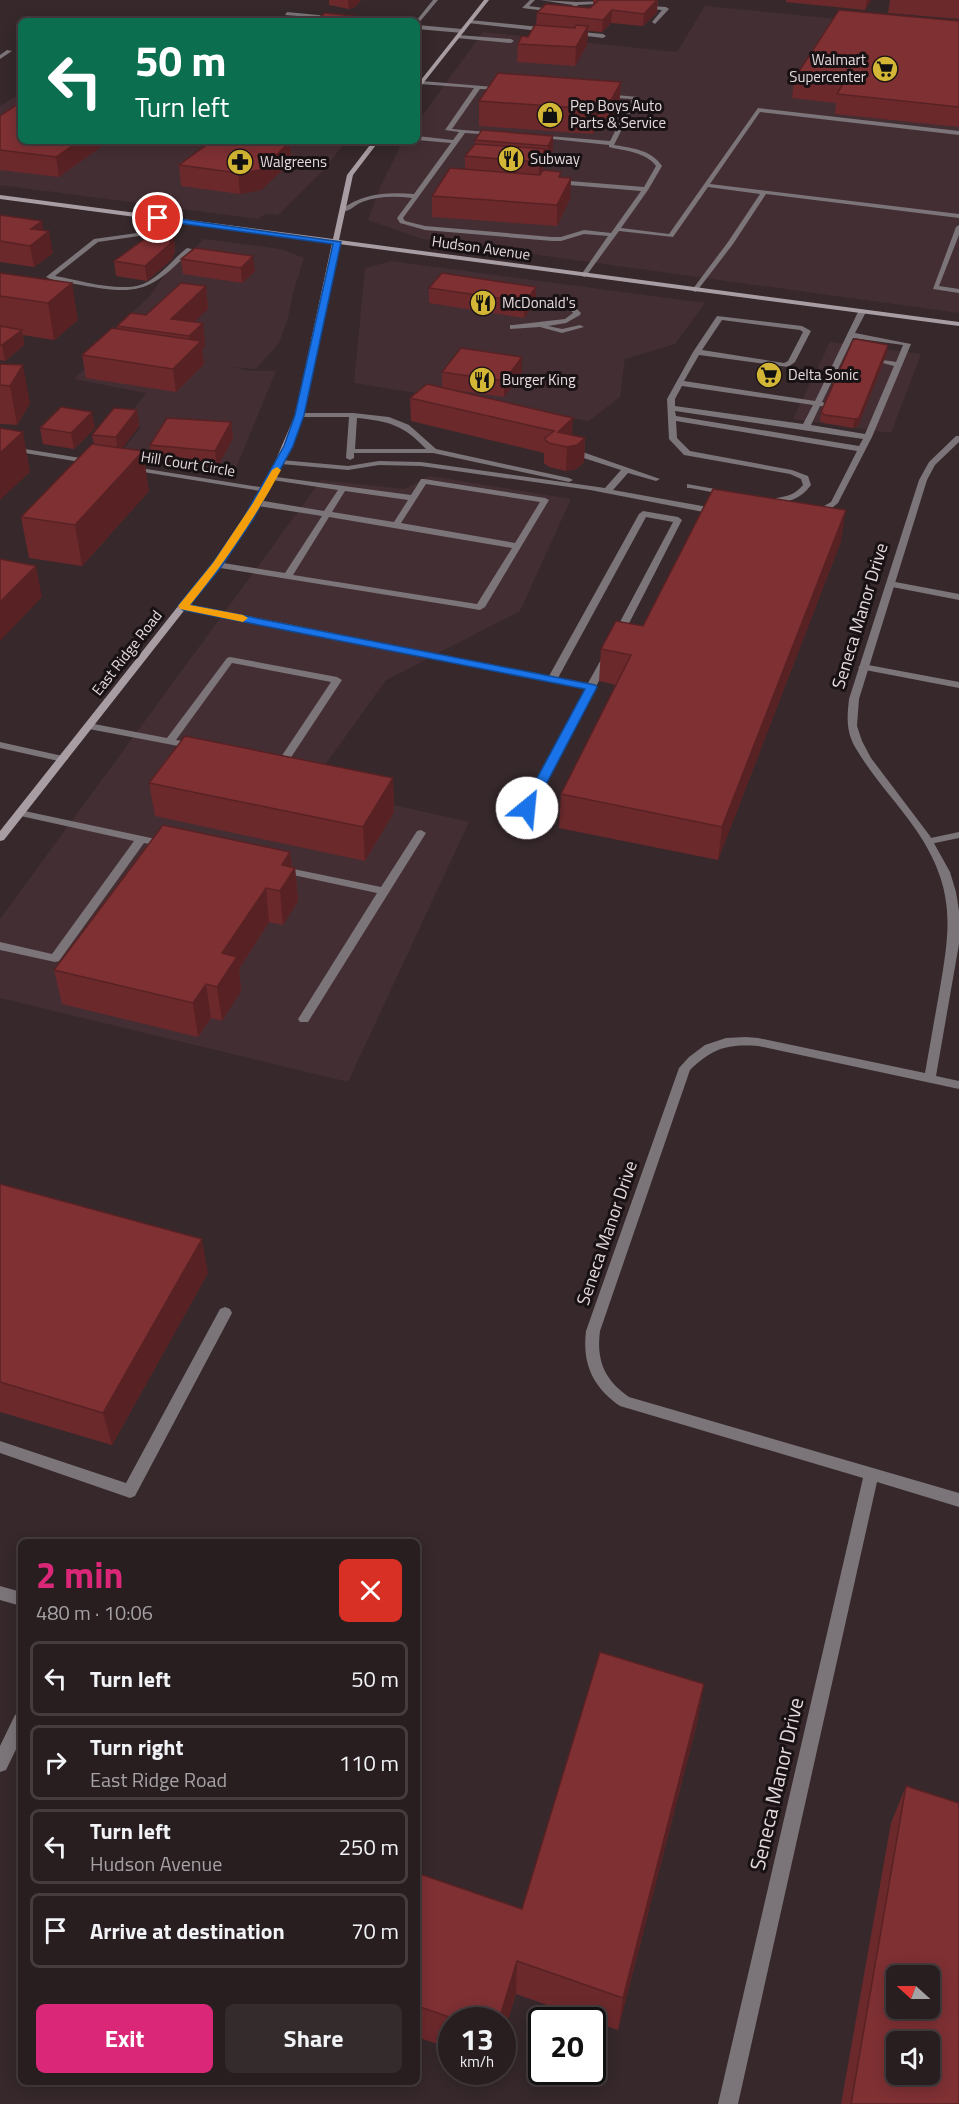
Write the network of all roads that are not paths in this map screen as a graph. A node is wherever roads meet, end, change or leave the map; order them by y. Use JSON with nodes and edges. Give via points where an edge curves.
{"nodes":[{"id":1,"x":436,"y":0,"type":"edge"},
{"id":2,"x":487,"y":0,"type":"edge"},
{"id":3,"x":521,"y":0,"type":"edge"},
{"id":4,"x":542,"y":0,"type":"edge"},
{"id":5,"x":532,"y":1,"type":"edge"},
{"id":6,"x":639,"y":2,"type":"edge"},
{"id":7,"x":672,"y":2,"type":"dead end"},
{"id":8,"x":577,"y":4,"type":"junction"},
{"id":9,"x":621,"y":4,"type":"edge"},
{"id":10,"x":632,"y":5,"type":"edge"},
{"id":11,"x":557,"y":11,"type":"edge"},
{"id":12,"x":568,"y":12,"type":"edge"},
{"id":13,"x":287,"y":14,"type":"dead end"},
{"id":14,"x":329,"y":18,"type":"edge"},
{"id":15,"x":420,"y":21,"type":"edge"},
{"id":16,"x":470,"y":22,"type":"junction"},
{"id":17,"x":655,"y":22,"type":"dead end"},
{"id":18,"x":420,"y":26,"type":"edge"},
{"id":19,"x":559,"y":31,"type":"edge"},
{"id":20,"x":570,"y":32,"type":"edge"},
{"id":21,"x":460,"y":34,"type":"junction"},
{"id":22,"x":603,"y":36,"type":"edge"},
{"id":23,"x":511,"y":41,"type":"dead end"},
{"id":24,"x":9,"y":51,"type":"dead end"},
{"id":25,"x":0,"y":57,"type":"edge"},
{"id":26,"x":422,"y":83,"type":"joint"},
{"id":27,"x":478,"y":87,"type":"junction"},
{"id":28,"x":512,"y":89,"type":"edge"},
{"id":29,"x":602,"y":96,"type":"edge"},
{"id":30,"x":463,"y":131,"type":"junction"},
{"id":31,"x":959,"y":133,"type":"edge"},
{"id":32,"x":498,"y":134,"type":"edge"},
{"id":33,"x":532,"y":136,"type":"edge"},
{"id":34,"x":420,"y":138,"type":"edge"},
{"id":35,"x":455,"y":142,"type":"junction"},
{"id":36,"x":612,"y":143,"type":"junction"},
{"id":37,"x":374,"y":144,"type":"edge"},
{"id":38,"x":430,"y":176,"type":"junction"},
{"id":39,"x":440,"y":177,"type":"dead end"},
{"id":40,"x":551,"y":181,"type":"edge"},
{"id":41,"x":706,"y":185,"type":"junction"},
{"id":42,"x":645,"y":189,"type":"junction"},
{"id":43,"x":764,"y":192,"type":"junction"},
{"id":44,"x":416,"y":196,"type":"junction"},
{"id":45,"x":0,"y":197,"type":"edge"},
{"id":46,"x":344,"y":211,"type":"junction"},
{"id":47,"x":959,"y":216,"type":"edge"},
{"id":48,"x":959,"y":227,"type":"edge"},
{"id":49,"x":615,"y":232,"type":"junction"},
{"id":50,"x":136,"y":235,"type":"dead end"},
{"id":51,"x":338,"y":242,"type":"junction"},
{"id":52,"x":956,"y":244,"type":"edge"},
{"id":53,"x":189,"y":249,"type":"edge"},
{"id":54,"x":584,"y":275,"type":"junction"},
{"id":55,"x":695,"y":290,"type":"junction"},
{"id":56,"x":959,"y":291,"type":"edge"},
{"id":57,"x":509,"y":296,"type":"edge"},
{"id":58,"x":862,"y":312,"type":"junction"},
{"id":59,"x":577,"y":313,"type":"junction"},
{"id":60,"x":959,"y":324,"type":"edge"},
{"id":61,"x":539,"y":326,"type":"junction"},
{"id":62,"x":513,"y":327,"type":"dead end"},
{"id":63,"x":851,"y":335,"type":"junction"},
{"id":64,"x":697,"y":352,"type":"junction"},
{"id":65,"x":883,"y":362,"type":"edge"},
{"id":66,"x":898,"y":364,"type":"junction"},
{"id":67,"x":680,"y":383,"type":"junction"},
{"id":68,"x":823,"y":404,"type":"junction"},
{"id":69,"x":671,"y":408,"type":"junction"},
{"id":70,"x":299,"y":415,"type":"junction"},
{"id":71,"x":353,"y":415,"type":"junction"},
{"id":72,"x":672,"y":418,"type":"junction"},
{"id":73,"x":806,"y":427,"type":"junction"},
{"id":74,"x":868,"y":437,"type":"junction"},
{"id":75,"x":959,"y":438,"type":"edge"},
{"id":76,"x":0,"y":447,"type":"edge"},
{"id":77,"x":862,"y":449,"type":"junction"},
{"id":78,"x":351,"y":451,"type":"junction"},
{"id":79,"x":433,"y":451,"type":"junction"},
{"id":80,"x":571,"y":451,"type":"edge"},
{"id":81,"x":280,"y":462,"type":"junction"},
{"id":82,"x":100,"y":463,"type":"edge"},
{"id":83,"x":122,"y":466,"type":"edge"},
{"id":84,"x":348,"y":468,"type":"junction"},
{"id":85,"x":626,"y":470,"type":"junction"},
{"id":86,"x":272,"y":478,"type":"junction"},
{"id":87,"x":656,"y":479,"type":"dead end"},
{"id":88,"x":690,"y":486,"type":"dead end"},
{"id":89,"x":344,"y":488,"type":"junction"},
{"id":90,"x":590,"y":488,"type":"junction"},
{"id":91,"x":266,"y":490,"type":"junction"},
{"id":92,"x":606,"y":491,"type":"junction"},
{"id":93,"x":739,"y":496,"type":"edge"},
{"id":94,"x":412,"y":498,"type":"junction"},
{"id":95,"x":761,"y":499,"type":"edge"},
{"id":96,"x":258,"y":503,"type":"junction"},
{"id":97,"x":329,"y":514,"type":"junction"},
{"id":98,"x":728,"y":514,"type":"edge"},
{"id":99,"x":801,"y":517,"type":"edge"},
{"id":100,"x":396,"y":525,"type":"junction"},
{"id":101,"x":517,"y":546,"type":"junction"},
{"id":102,"x":217,"y":565,"type":"junction"},
{"id":103,"x":288,"y":576,"type":"junction"},
{"id":104,"x":890,"y":584,"type":"junction"},
{"id":105,"x":959,"y":597,"type":"edge"},
{"id":106,"x":183,"y":606,"type":"junction"},
{"id":107,"x":863,"y":667,"type":"junction"},
{"id":108,"x":552,"y":679,"type":"junction"},
{"id":109,"x":959,"y":685,"type":"edge"},
{"id":110,"x":591,"y":687,"type":"junction"},
{"id":111,"x":89,"y":726,"type":"junction"},
{"id":112,"x":169,"y":742,"type":"junction"},
{"id":113,"x":0,"y":745,"type":"edge"},
{"id":114,"x":203,"y":748,"type":"edge"},
{"id":115,"x":63,"y":759,"type":"junction"},
{"id":116,"x":271,"y":761,"type":"edge"},
{"id":117,"x":527,"y":808,"type":"dead end"},
{"id":118,"x":20,"y":813,"type":"junction"},
{"id":119,"x":421,"y":833,"type":"dead end"},
{"id":120,"x":959,"y":835,"type":"edge"},
{"id":121,"x":0,"y":838,"type":"edge"},
{"id":122,"x":141,"y":839,"type":"junction"},
{"id":123,"x":930,"y":841,"type":"junction"},
{"id":124,"x":176,"y":846,"type":"edge"},
{"id":125,"x":268,"y":866,"type":"edge"},
{"id":126,"x":384,"y":891,"type":"junction"},
{"id":127,"x":0,"y":946,"type":"edge"},
{"id":128,"x":304,"y":1019,"type":"dead end"},
{"id":129,"x":930,"y":1078,"type":"junction"},
{"id":130,"x":959,"y":1085,"type":"edge"},
{"id":131,"x":225,"y":1313,"type":"dead end"},
{"id":132,"x":0,"y":1447,"type":"edge"},
{"id":133,"x":871,"y":1474,"type":"junction"},
{"id":134,"x":959,"y":1500,"type":"edge"},
{"id":135,"x":0,"y":1593,"type":"edge"},
{"id":136,"x":18,"y":1598,"type":"edge"},
{"id":137,"x":12,"y":1730,"type":"edge"},
{"id":138,"x":0,"y":1764,"type":"edge"},
{"id":139,"x":728,"y":2104,"type":"edge"}],
"edges":[{"from":1,"to":15,"type":"street"},
{"from":2,"to":16,"type":"main road"},
{"from":3,"to":5,"type":"street"},
{"from":4,"to":8,"type":"street"},
{"from":5,"to":11,"type":"street","via":[[525,7]]},
{"from":6,"to":7,"type":"street"},
{"from":8,"to":9,"type":"street"},
{"from":8,"to":12,"type":"street"},
{"from":10,"to":17,"type":"street","via":[[666,9]]},
{"from":13,"to":14,"type":"street"},
{"from":16,"to":19,"type":"street"},
{"from":16,"to":21,"type":"main road"},
{"from":18,"to":21,"type":"street"},
{"from":20,"to":22,"type":"street"},
{"from":21,"to":23,"type":"street"},
{"from":21,"to":26,"type":"main road"},
{"from":24,"to":25,"type":"street"},
{"from":26,"to":27,"type":"street"},
{"from":27,"to":28,"type":"street"},
{"from":27,"to":30,"type":"street","via":[[448,130]]},
{"from":29,"to":36,"type":"street","via":[[636,98]]},
{"from":30,"to":32,"type":"street"},
{"from":30,"to":35,"type":"street"},
{"from":31,"to":41,"type":"street","via":[[758,110]]},
{"from":33,"to":36,"type":"street"},
{"from":34,"to":35,"type":"street"},
{"from":35,"to":38,"type":"street"},
{"from":36,"to":42,"type":"street","via":[[611,146],[657,161],[659,166]]},
{"from":37,"to":46,"type":"main road","name":"East Ridge Road","via":[[350,175]]},
{"from":38,"to":39,"type":"street"},
{"from":38,"to":44,"type":"street"},
{"from":40,"to":42,"type":"street"},
{"from":41,"to":43,"type":"street"},
{"from":41,"to":49,"type":"street","via":[[672,236]]},
{"from":42,"to":49,"type":"street"},
{"from":43,"to":47,"type":"street"},
{"from":43,"to":55,"type":"street"},
{"from":44,"to":46,"type":"street","via":[[376,196],[350,204]]},
{"from":44,"to":49,"type":"street","via":[[400,218],[411,226],[552,239],[584,232]]},
{"from":45,"to":51,"type":"main road","name":"Hudson Avenue"},
{"from":46,"to":51,"type":"main road","name":"East Ridge Road"},
{"from":48,"to":52,"type":"street"},
{"from":49,"to":54,"type":"street"},
{"from":50,"to":53,"type":"street","via":[[96,240],[49,277],[137,287],[148,284]]},
{"from":51,"to":54,"type":"main road","name":"Hudson Avenue"},
{"from":51,"to":70,"type":"main road","name":"East Ridge Road"},
{"from":52,"to":56,"type":"street","via":[[935,288]]},
{"from":54,"to":55,"type":"main road","name":"Hudson Avenue"},
{"from":55,"to":58,"type":"main road","name":"Hudson Avenue"},
{"from":57,"to":59,"type":"street","via":[[561,303]]},
{"from":58,"to":60,"type":"main road","name":"Hudson Avenue"},
{"from":58,"to":63,"type":"street"},
{"from":59,"to":61,"type":"street"},
{"from":59,"to":61,"type":"street","via":[[584,315],[581,326],[562,331]]},
{"from":61,"to":62,"type":"street"},
{"from":63,"to":66,"type":"street","via":[[907,344]]},
{"from":63,"to":68,"type":"street"},
{"from":64,"to":64,"type":"street","via":[[720,318],[807,331],[785,365]]},
{"from":64,"to":67,"type":"street"},
{"from":65,"to":66,"type":"street"},
{"from":66,"to":74,"type":"street","via":[[878,402]]},
{"from":67,"to":68,"type":"street"},
{"from":67,"to":69,"type":"street","via":[[670,399]]},
{"from":68,"to":73,"type":"street"},
{"from":69,"to":72,"type":"street"},
{"from":69,"to":73,"type":"street"},
{"from":70,"to":71,"type":"street"},
{"from":70,"to":81,"type":"main road","name":"East Ridge Road"},
{"from":71,"to":78,"type":"street"},
{"from":71,"to":79,"type":"street","via":[[398,421]]},
{"from":72,"to":77,"type":"street"},
{"from":72,"to":95,"type":"street","via":[[673,439],[687,453],[792,472],[805,478],[807,485],[801,494],[789,500]]},
{"from":73,"to":74,"type":"street"},
{"from":74,"to":77,"type":"street"},
{"from":75,"to":104,"type":"street","name":"Seneca Manor Drive","via":[[932,464],[923,480]]},
{"from":76,"to":82,"type":"street"},
{"from":77,"to":99,"type":"street","via":[[834,503]]},
{"from":78,"to":79,"type":"street"},
{"from":78,"to":84,"type":"street"},
{"from":79,"to":90,"type":"street","via":[[551,475]]},
{"from":80,"to":85,"type":"street"},
{"from":81,"to":84,"type":"street"},
{"from":81,"to":86,"type":"main road","name":"East Ridge Road"},
{"from":83,"to":91,"type":"street","name":"Hill Court Circle"},
{"from":84,"to":90,"type":"street","via":[[379,463],[421,464]]},
{"from":85,"to":87,"type":"street"},
{"from":85,"to":92,"type":"street"},
{"from":86,"to":89,"type":"street"},
{"from":86,"to":91,"type":"main road","name":"East Ridge Road"},
{"from":88,"to":93,"type":"street"},
{"from":89,"to":94,"type":"street"},
{"from":89,"to":97,"type":"street"},
{"from":90,"to":92,"type":"street"},
{"from":91,"to":96,"type":"main road","name":"East Ridge Road"},
{"from":92,"to":98,"type":"street"},
{"from":94,"to":100,"type":"street"},
{"from":94,"to":101,"type":"street","via":[[424,481],[545,500]]},
{"from":96,"to":97,"type":"street"},
{"from":96,"to":102,"type":"main road","name":"East Ridge Road"},
{"from":97,"to":100,"type":"street"},
{"from":97,"to":103,"type":"street"},
{"from":100,"to":101,"type":"street"},
{"from":101,"to":103,"type":"street","via":[[480,607]]},
{"from":102,"to":103,"type":"street"},
{"from":102,"to":106,"type":"main road","name":"East Ridge Road"},
{"from":104,"to":105,"type":"street"},
{"from":104,"to":107,"type":"street","name":"Seneca Manor Drive"},
{"from":106,"to":108,"type":"street"},
{"from":106,"to":111,"type":"main road","name":"East Ridge Road"},
{"from":107,"to":109,"type":"street"},
{"from":107,"to":123,"type":"street","name":"Seneca Manor Drive","via":[[854,699],[855,736],[869,761]]},
{"from":108,"to":110,"type":"street"},
{"from":108,"to":110,"type":"street","via":[[643,514],[678,520]]},
{"from":110,"to":117,"type":"street"},
{"from":111,"to":112,"type":"street"},
{"from":111,"to":115,"type":"main road","name":"East Ridge Road"},
{"from":112,"to":114,"type":"street"},
{"from":112,"to":116,"type":"street","via":[[230,660],[337,680],[282,763]]},
{"from":113,"to":115,"type":"street"},
{"from":115,"to":118,"type":"main road","name":"East Ridge Road"},
{"from":118,"to":121,"type":"main road","name":"East Ridge Road"},
{"from":118,"to":122,"type":"street"},
{"from":119,"to":126,"type":"street"},
{"from":120,"to":123,"type":"street"},
{"from":122,"to":124,"type":"street"},
{"from":122,"to":127,"type":"street","via":[[55,958]]},
{"from":123,"to":129,"type":"street","name":"Seneca Manor Drive","via":[[951,887],[955,920]]},
{"from":125,"to":126,"type":"street"},
{"from":126,"to":128,"type":"street"},
{"from":129,"to":130,"type":"street","name":"Seneca Manor Drive"},
{"from":129,"to":133,"type":"street","name":"Seneca Manor Drive","via":[[758,1042],[730,1041],[700,1053],[685,1068],[590,1347],[595,1373],[611,1394],[625,1402]]},
{"from":131,"to":132,"type":"street","via":[[130,1491]]},
{"from":133,"to":134,"type":"street","name":"Seneca Manor Drive"},
{"from":133,"to":139,"type":"street","name":"Seneca Manor Drive"},
{"from":135,"to":136,"type":"street"},
{"from":137,"to":138,"type":"street"}]}
